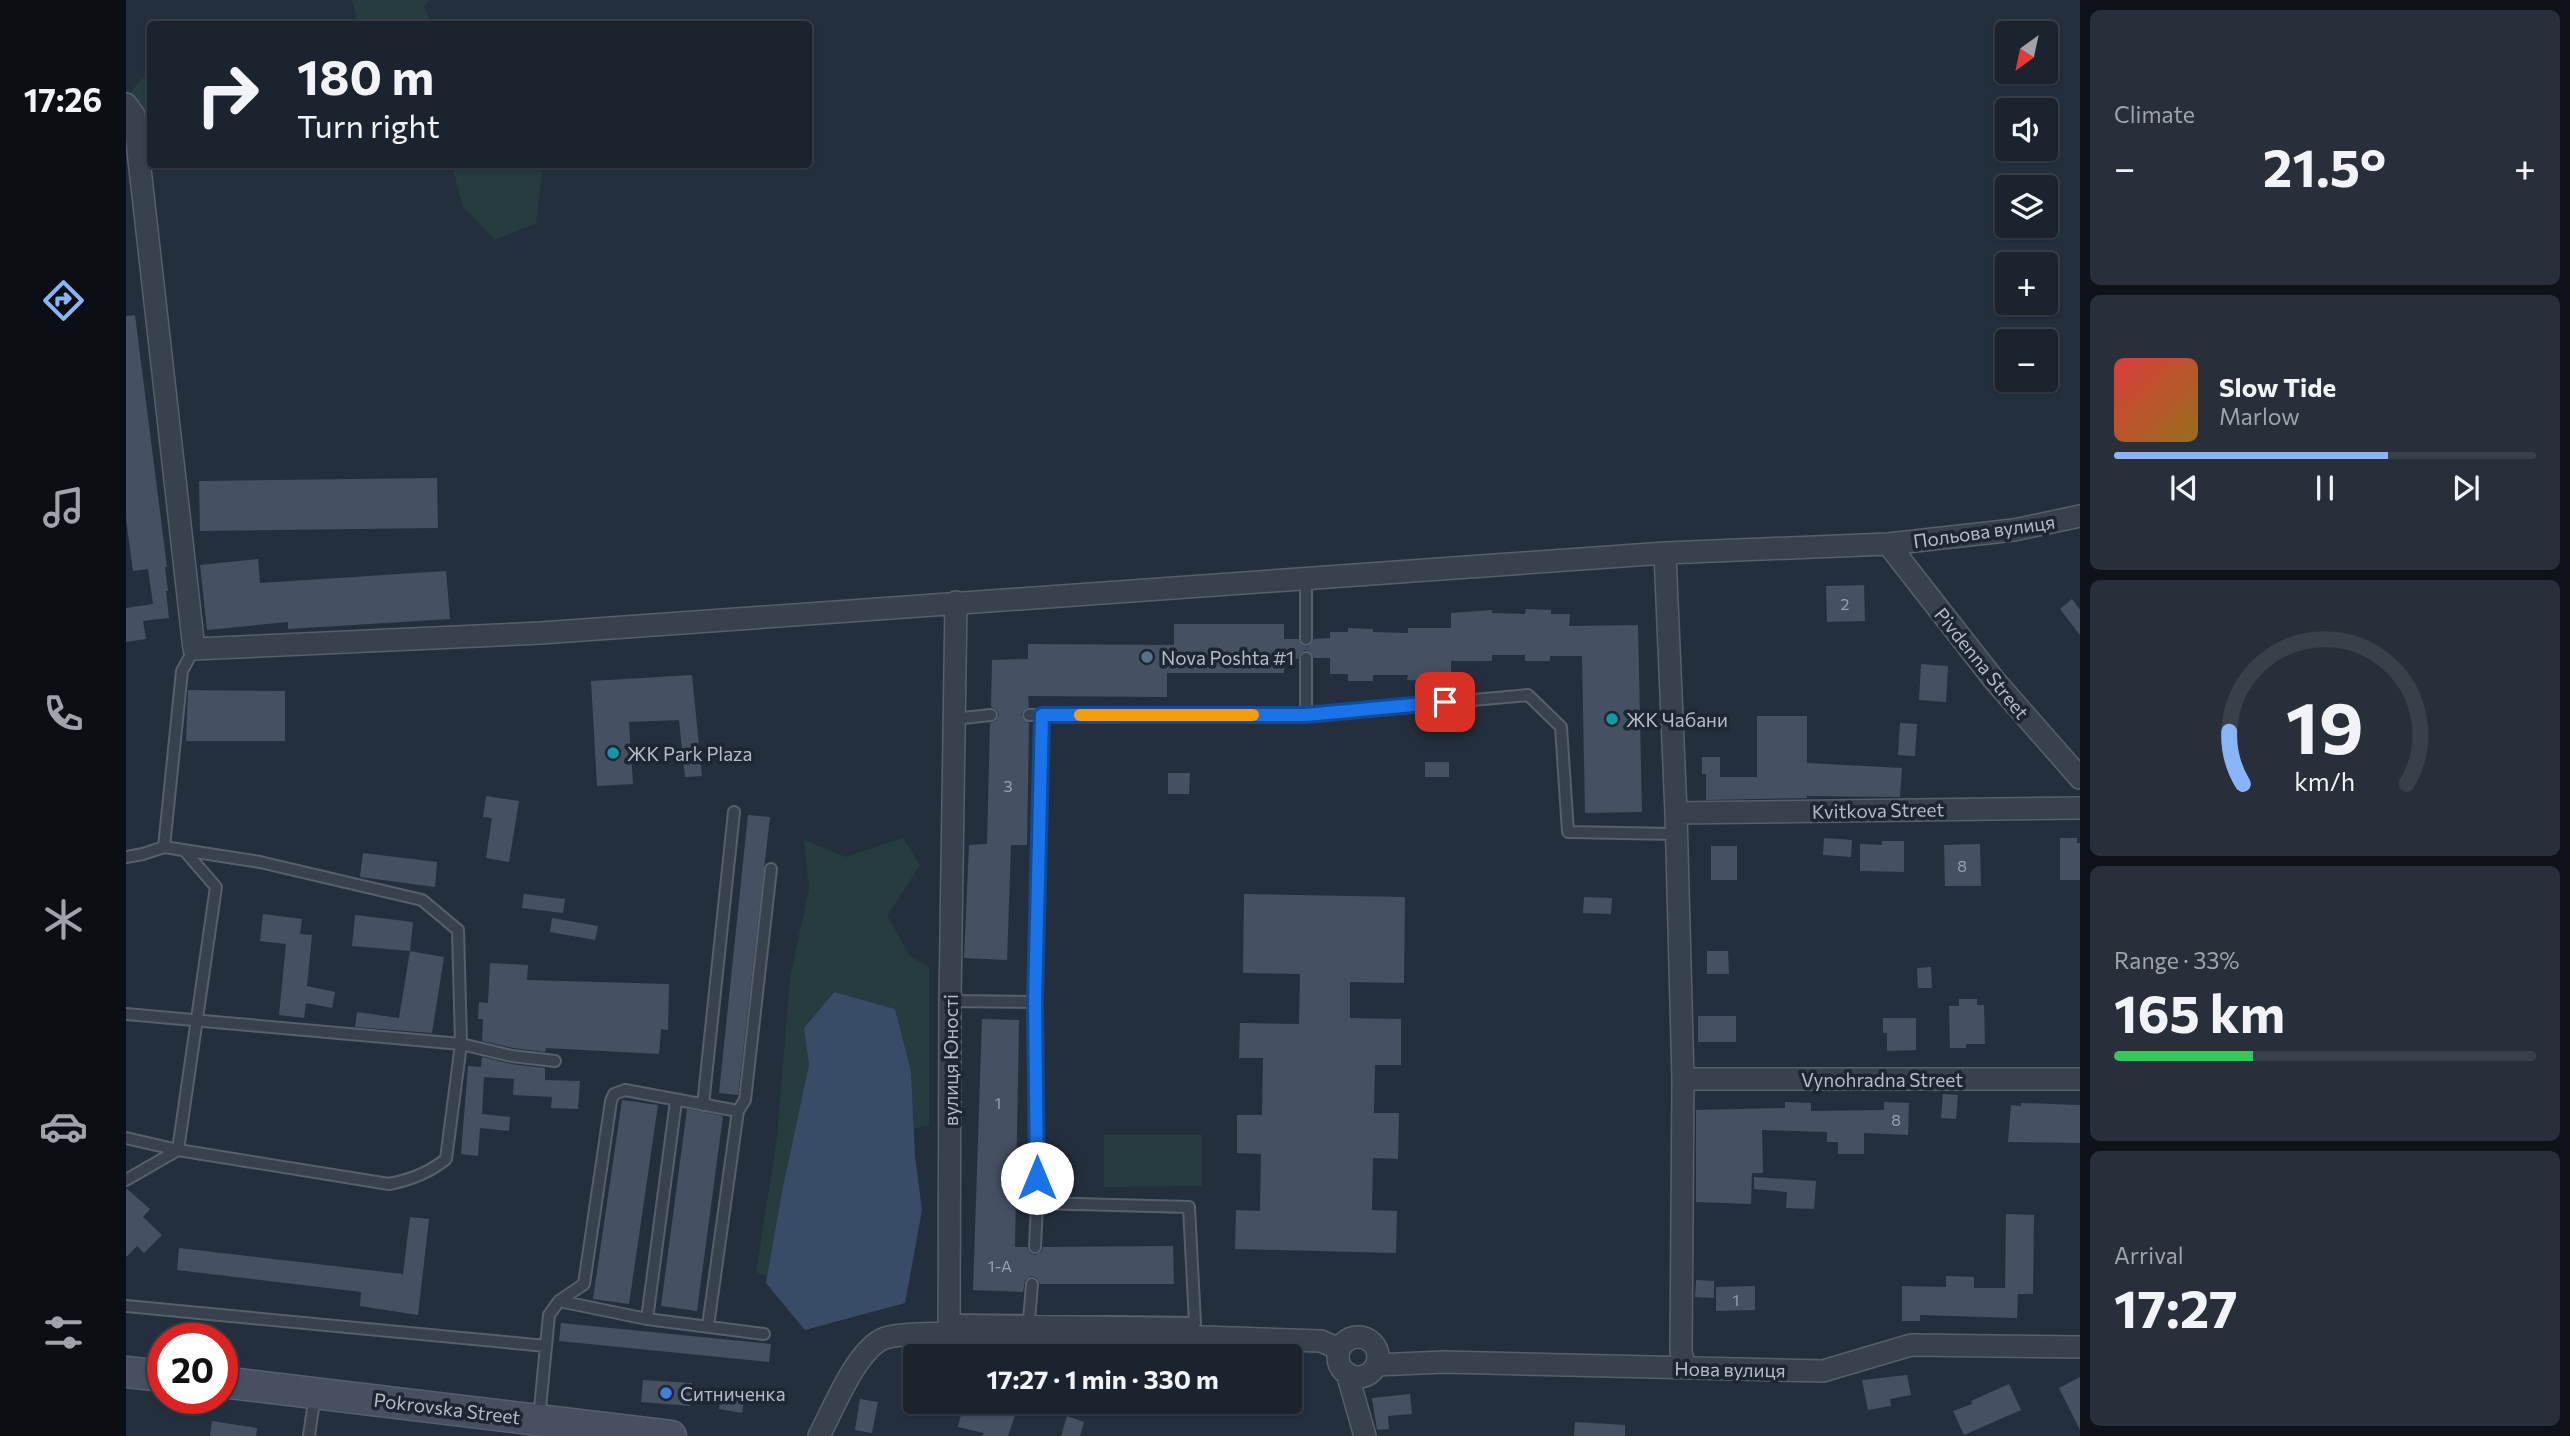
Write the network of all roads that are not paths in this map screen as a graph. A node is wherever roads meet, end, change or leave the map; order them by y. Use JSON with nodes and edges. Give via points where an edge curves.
{"nodes":[{"id":1,"x":126,"y":104,"type":"edge"},
{"id":2,"x":2080,"y":516,"type":"edge"},
{"id":3,"x":1888,"y":544,"type":"junction"},
{"id":4,"x":1665,"y":553,"type":"junction"},
{"id":5,"x":1306,"y":579,"type":"junction"},
{"id":6,"x":956,"y":602,"type":"junction"},
{"id":7,"x":1306,"y":639,"type":"dead end"},
{"id":8,"x":194,"y":649,"type":"junction"},
{"id":9,"x":1306,"y":658,"type":"dead end"},
{"id":10,"x":990,"y":715,"type":"dead end"},
{"id":11,"x":1029,"y":715,"type":"dead end"},
{"id":12,"x":1042,"y":715,"type":"junction"},
{"id":13,"x":1306,"y":715,"type":"junction"},
{"id":14,"x":953,"y":719,"type":"junction"},
{"id":15,"x":2080,"y":778,"type":"edge"},
{"id":16,"x":2080,"y":808,"type":"edge"},
{"id":17,"x":734,"y":812,"type":"dead end"},
{"id":18,"x":1676,"y":813,"type":"junction"},
{"id":19,"x":1676,"y":834,"type":"junction"},
{"id":20,"x":164,"y":847,"type":"junction"},
{"id":21,"x":184,"y":850,"type":"junction"},
{"id":22,"x":126,"y":857,"type":"edge"},
{"id":23,"x":771,"y":869,"type":"dead end"},
{"id":24,"x":950,"y":1001,"type":"junction"},
{"id":25,"x":1035,"y":1002,"type":"junction"},
{"id":26,"x":126,"y":1014,"type":"edge"},
{"id":27,"x":197,"y":1021,"type":"junction"},
{"id":28,"x":461,"y":1044,"type":"junction"},
{"id":29,"x":555,"y":1061,"type":"dead end"},
{"id":30,"x":1683,"y":1079,"type":"junction"},
{"id":31,"x":2080,"y":1079,"type":"edge"},
{"id":32,"x":676,"y":1101,"type":"junction"},
{"id":33,"x":703,"y":1105,"type":"junction"},
{"id":34,"x":738,"y":1111,"type":"junction"},
{"id":35,"x":126,"y":1138,"type":"edge"},
{"id":36,"x":178,"y":1150,"type":"junction"},
{"id":37,"x":126,"y":1181,"type":"edge"},
{"id":38,"x":1037,"y":1203,"type":"junction"},
{"id":39,"x":1035,"y":1247,"type":"dead end"},
{"id":40,"x":1032,"y":1284,"type":"dead end"},
{"id":41,"x":559,"y":1301,"type":"junction"},
{"id":42,"x":126,"y":1306,"type":"edge"},
{"id":43,"x":647,"y":1319,"type":"junction"},
{"id":44,"x":1029,"y":1321,"type":"junction"},
{"id":45,"x":708,"y":1326,"type":"junction"},
{"id":46,"x":950,"y":1326,"type":"junction"},
{"id":47,"x":764,"y":1334,"type":"dead end"},
{"id":48,"x":546,"y":1346,"type":"junction"},
{"id":49,"x":2080,"y":1348,"type":"edge"},
{"id":50,"x":1339,"y":1349,"type":"junction"},
{"id":51,"x":1376,"y":1365,"type":"junction"},
{"id":52,"x":1685,"y":1368,"type":"junction"},
{"id":53,"x":126,"y":1372,"type":"edge"},
{"id":54,"x":1347,"y":1373,"type":"junction"},
{"id":55,"x":147,"y":1374,"type":"edge"},
{"id":56,"x":238,"y":1384,"type":"edge"},
{"id":57,"x":316,"y":1391,"type":"junction"},
{"id":58,"x":539,"y":1419,"type":"junction"},
{"id":59,"x":309,"y":1436,"type":"edge"},
{"id":60,"x":671,"y":1436,"type":"edge"},
{"id":61,"x":819,"y":1436,"type":"edge"},
{"id":62,"x":1365,"y":1436,"type":"edge"}],
"edges":[{"from":1,"to":8,"type":"street","via":[[134,115]]},
{"from":2,"to":3,"type":"street","name":"Польова вулиця","via":[[2014,530]]},
{"from":3,"to":4,"type":"street","name":"Польова вулиця"},
{"from":3,"to":15,"type":"street","name":"Pivdenna Street","via":[[1995,681]]},
{"from":4,"to":5,"type":"street","name":"Польова вулиця"},
{"from":4,"to":18,"type":"street"},
{"from":5,"to":6,"type":"street","name":"Польова вулиця"},
{"from":5,"to":7,"type":"lane"},
{"from":6,"to":8,"type":"street","name":"Польова вулиця","via":[[541,633]]},
{"from":6,"to":14,"type":"street","name":"вулиця Юності"},
{"from":8,"to":20,"type":"lane","via":[[182,671]]},
{"from":9,"to":13,"type":"lane"},
{"from":10,"to":14,"type":"lane"},
{"from":11,"to":12,"type":"lane"},
{"from":12,"to":13,"type":"lane"},
{"from":12,"to":25,"type":"lane"},
{"from":13,"to":19,"type":"lane","via":[[1528,695],[1561,726],[1568,832]]},
{"from":14,"to":24,"type":"street","name":"вулиця Юності"},
{"from":16,"to":18,"type":"street","name":"Kvitkova Street"},
{"from":17,"to":33,"type":"lane"},
{"from":18,"to":19,"type":"street"},
{"from":19,"to":30,"type":"street"},
{"from":20,"to":21,"type":"lane"},
{"from":20,"to":22,"type":"lane"},
{"from":21,"to":27,"type":"lane","via":[[216,887]]},
{"from":21,"to":28,"type":"lane","via":[[260,862],[422,900],[458,930]]},
{"from":23,"to":34,"type":"lane","via":[[745,1100]]},
{"from":24,"to":25,"type":"lane"},
{"from":24,"to":46,"type":"street","name":"вулиця Юності"},
{"from":25,"to":38,"type":"lane"},
{"from":26,"to":27,"type":"lane"},
{"from":27,"to":28,"type":"lane"},
{"from":27,"to":36,"type":"lane"},
{"from":28,"to":29,"type":"lane"},
{"from":28,"to":36,"type":"lane","via":[[446,1159],[403,1182],[388,1184]]},
{"from":30,"to":31,"type":"street","name":"Vynohradna Street"},
{"from":30,"to":52,"type":"street","via":[[1681,1352]]},
{"from":32,"to":33,"type":"lane"},
{"from":32,"to":41,"type":"lane","via":[[625,1090],[614,1094],[584,1284]]},
{"from":32,"to":43,"type":"lane"},
{"from":33,"to":34,"type":"lane"},
{"from":34,"to":45,"type":"lane"},
{"from":35,"to":36,"type":"lane"},
{"from":36,"to":37,"type":"lane"},
{"from":38,"to":39,"type":"lane"},
{"from":38,"to":44,"type":"lane","via":[[1189,1207],[1195,1323]]},
{"from":40,"to":44,"type":"lane"},
{"from":41,"to":43,"type":"lane"},
{"from":41,"to":48,"type":"lane","via":[[549,1315]]},
{"from":42,"to":48,"type":"lane"},
{"from":43,"to":45,"type":"lane"},
{"from":44,"to":46,"type":"lane"},
{"from":45,"to":47,"type":"lane"},
{"from":46,"to":50,"type":"street","via":[[1321,1341]]},
{"from":46,"to":61,"type":"street","via":[[887,1337],[872,1345]]},
{"from":48,"to":58,"type":"lane"},
{"from":49,"to":52,"type":"street","name":"Нова вулиця","via":[[1911,1345],[1823,1371]]},
{"from":50,"to":51,"type":"street","via":[[1349,1339],[1368,1340],[1377,1351]]},
{"from":50,"to":54,"type":"street","via":[[1338,1362]]},
{"from":51,"to":52,"type":"street","name":"Нова вулиця","via":[[1444,1362]]},
{"from":51,"to":54,"type":"street","via":[[1360,1377]]},
{"from":53,"to":55,"type":"street"},
{"from":54,"to":62,"type":"street"},
{"from":56,"to":57,"type":"street","name":"Pokrovska Street"},
{"from":57,"to":58,"type":"street","name":"Pokrovska Street"},
{"from":57,"to":59,"type":"lane"},
{"from":58,"to":60,"type":"street","name":"Pokrovska Street"}]}
